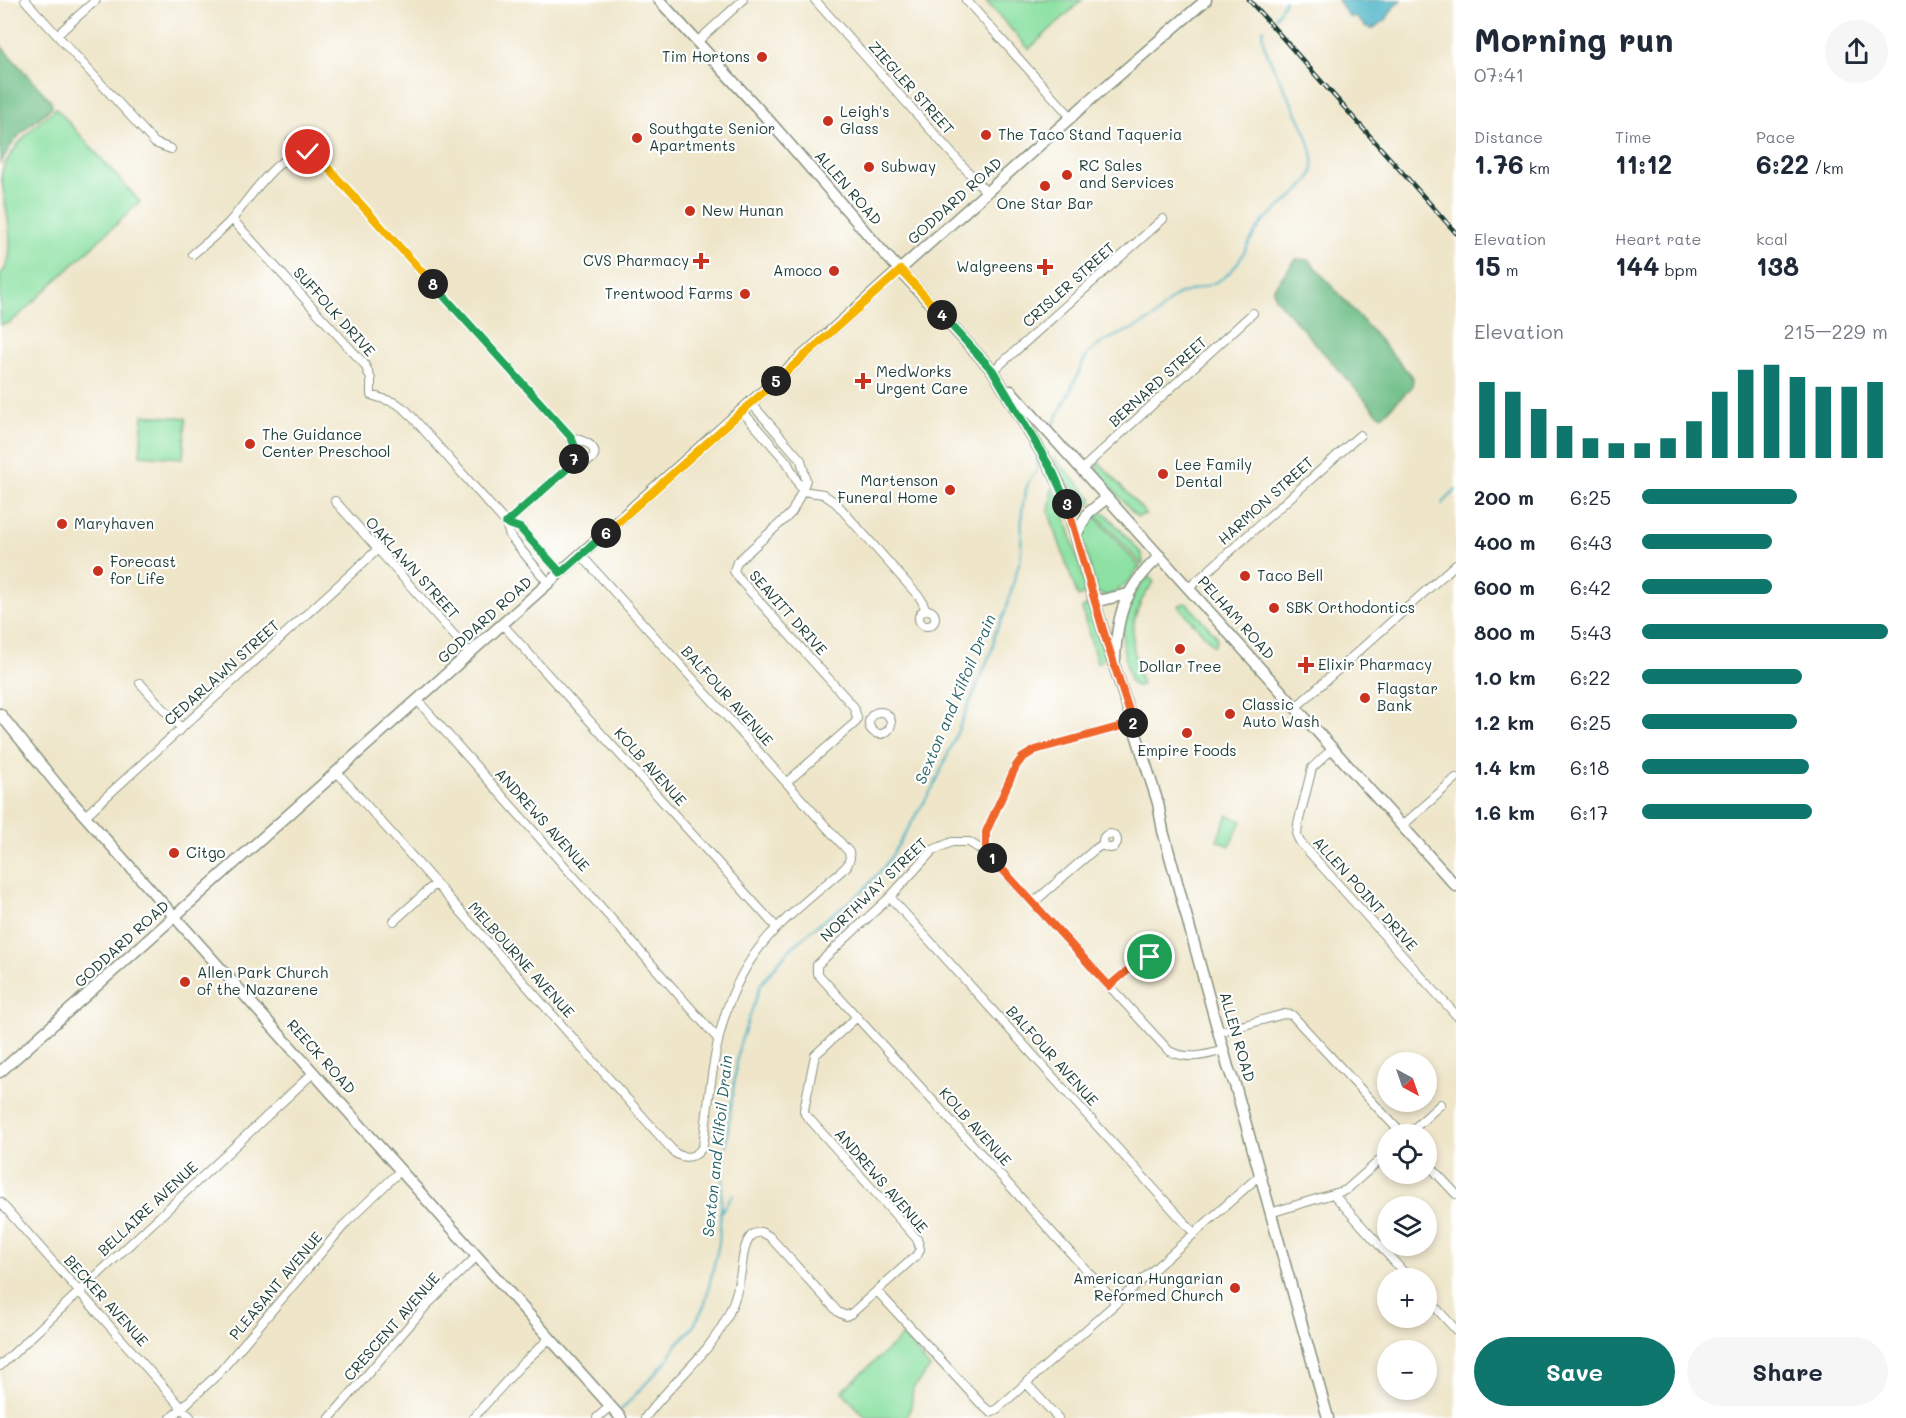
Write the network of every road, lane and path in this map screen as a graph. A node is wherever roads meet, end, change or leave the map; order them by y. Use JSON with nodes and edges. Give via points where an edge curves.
{"nodes":[{"id":1,"x":25,"y":0,"type":"edge"},
{"id":2,"x":96,"y":0,"type":"edge"},
{"id":3,"x":659,"y":0,"type":"edge"},
{"id":4,"x":743,"y":0,"type":"edge"},
{"id":5,"x":814,"y":0,"type":"edge"},
{"id":6,"x":966,"y":0,"type":"edge"},
{"id":7,"x":1206,"y":0,"type":"edge"},
{"id":8,"x":57,"y":35,"type":"junction"},
{"id":9,"x":697,"y":42,"type":"junction"},
{"id":10,"x":1072,"y":118,"type":"junction"},
{"id":11,"x":171,"y":149,"type":"dead end"},
{"id":12,"x":316,"y":155,"type":"junction"},
{"id":13,"x":289,"y":156,"type":"junction"},
{"id":14,"x":987,"y":193,"type":"junction"},
{"id":15,"x":232,"y":219,"type":"junction"},
{"id":16,"x":1162,"y":219,"type":"dead end"},
{"id":17,"x":193,"y":254,"type":"dead end"},
{"id":18,"x":901,"y":270,"type":"junction"},
{"id":19,"x":1253,"y":313,"type":"dead end"},
{"id":20,"x":993,"y":371,"type":"junction"},
{"id":21,"x":752,"y":403,"type":"junction"},
{"id":22,"x":742,"y":411,"type":"junction"},
{"id":23,"x":1360,"y":435,"type":"dead end"},
{"id":24,"x":571,"y":437,"type":"junction"},
{"id":25,"x":569,"y":467,"type":"junction"},
{"id":26,"x":1081,"y":470,"type":"junction"},
{"id":27,"x":802,"y":491,"type":"junction"},
{"id":28,"x":1107,"y":498,"type":"junction"},
{"id":29,"x":335,"y":501,"type":"dead end"},
{"id":30,"x":506,"y":523,"type":"junction"},
{"id":31,"x":1076,"y":535,"type":"junction"},
{"id":32,"x":377,"y":550,"type":"junction"},
{"id":33,"x":581,"y":555,"type":"junction"},
{"id":34,"x":1160,"y":556,"type":"junction"},
{"id":35,"x":1456,"y":564,"type":"edge"},
{"id":36,"x":561,"y":573,"type":"junction"},
{"id":37,"x":549,"y":584,"type":"junction"},
{"id":38,"x":1189,"y":588,"type":"junction"},
{"id":39,"x":1128,"y":594,"type":"junction"},
{"id":40,"x":1094,"y":600,"type":"junction"},
{"id":41,"x":926,"y":610,"type":"dead end"},
{"id":42,"x":503,"y":625,"type":"junction"},
{"id":43,"x":471,"y":653,"type":"junction"},
{"id":44,"x":1115,"y":666,"type":"junction"},
{"id":45,"x":140,"y":683,"type":"dead end"},
{"id":46,"x":418,"y":700,"type":"junction"},
{"id":47,"x":1295,"y":708,"type":"junction"},
{"id":48,"x":0,"y":714,"type":"edge"},
{"id":49,"x":857,"y":718,"type":"junction"},
{"id":50,"x":869,"y":721,"type":"dead end"},
{"id":51,"x":1134,"y":723,"type":"junction"},
{"id":52,"x":181,"y":728,"type":"junction"},
{"id":53,"x":1332,"y":749,"type":"junction"},
{"id":54,"x":337,"y":772,"type":"junction"},
{"id":55,"x":1456,"y":778,"type":"edge"},
{"id":56,"x":787,"y":782,"type":"junction"},
{"id":57,"x":85,"y":816,"type":"junction"},
{"id":58,"x":1402,"y":826,"type":"junction"},
{"id":59,"x":1103,"y":844,"type":"dead end"},
{"id":60,"x":988,"y":854,"type":"junction"},
{"id":61,"x":435,"y":884,"type":"junction"},
{"id":62,"x":1456,"y":886,"type":"edge"},
{"id":63,"x":890,"y":897,"type":"junction"},
{"id":64,"x":1033,"y":903,"type":"junction"},
{"id":65,"x":176,"y":916,"type":"junction"},
{"id":66,"x":394,"y":921,"type":"dead end"},
{"id":67,"x":777,"y":928,"type":"junction"},
{"id":68,"x":1134,"y":965,"type":"dead end"},
{"id":69,"x":817,"y":968,"type":"joint"},
{"id":70,"x":1109,"y":986,"type":"junction"},
{"id":71,"x":1456,"y":1015,"type":"edge"},
{"id":72,"x":857,"y":1017,"type":"junction"},
{"id":73,"x":1219,"y":1032,"type":"junction"},
{"id":74,"x":718,"y":1039,"type":"junction"},
{"id":75,"x":1224,"y":1050,"type":"junction"},
{"id":76,"x":0,"y":1072,"type":"edge"},
{"id":77,"x":314,"y":1072,"type":"junction"},
{"id":78,"x":1441,"y":1104,"type":"dead end"},
{"id":79,"x":1392,"y":1124,"type":"edge"},
{"id":80,"x":1419,"y":1124,"type":"edge"},
{"id":81,"x":1377,"y":1163,"type":"edge"},
{"id":82,"x":401,"y":1170,"type":"junction"},
{"id":83,"x":1437,"y":1174,"type":"edge"},
{"id":84,"x":1260,"y":1175,"type":"junction"},
{"id":85,"x":1456,"y":1194,"type":"edge"},
{"id":86,"x":1334,"y":1195,"type":"junction"},
{"id":87,"x":0,"y":1202,"type":"edge"},
{"id":88,"x":1270,"y":1213,"type":"junction"},
{"id":89,"x":1194,"y":1233,"type":"junction"},
{"id":90,"x":477,"y":1256,"type":"junction"},
{"id":91,"x":1401,"y":1268,"type":"edge"},
{"id":92,"x":80,"y":1291,"type":"junction"},
{"id":93,"x":877,"y":1291,"type":"junction"},
{"id":94,"x":1116,"y":1303,"type":"junction"},
{"id":95,"x":1437,"y":1309,"type":"edge"},
{"id":96,"x":1456,"y":1330,"type":"edge"},
{"id":97,"x":550,"y":1338,"type":"junction"},
{"id":98,"x":0,"y":1366,"type":"edge"},
{"id":99,"x":1026,"y":1383,"type":"junction"},
{"id":100,"x":611,"y":1407,"type":"junction"},
{"id":101,"x":183,"y":1408,"type":"junction"},
{"id":102,"x":171,"y":1418,"type":"edge"},
{"id":103,"x":191,"y":1418,"type":"edge"},
{"id":104,"x":330,"y":1418,"type":"edge"},
{"id":105,"x":473,"y":1418,"type":"edge"},
{"id":106,"x":597,"y":1418,"type":"edge"},
{"id":107,"x":621,"y":1418,"type":"edge"},
{"id":108,"x":645,"y":1418,"type":"edge"},
{"id":109,"x":1058,"y":1418,"type":"edge"},
{"id":110,"x":1328,"y":1418,"type":"edge"}],
"edges":[{"from":1,"to":8,"type":"street"},
{"from":2,"to":8,"type":"street"},
{"from":3,"to":9,"type":"main road","name":"ALLEN ROAD"},
{"from":4,"to":9,"type":"street"},
{"from":5,"to":14,"type":"street","name":"ZIEGLER STREET"},
{"from":6,"to":10,"type":"street"},
{"from":7,"to":10,"type":"main road","name":"GODDARD ROAD"},
{"from":8,"to":11,"type":"street","via":[[155,143]]},
{"from":9,"to":18,"type":"main road","name":"ALLEN ROAD"},
{"from":10,"to":14,"type":"main road","name":"GODDARD ROAD"},
{"from":12,"to":13,"type":"street","via":[[303,151]]},
{"from":12,"to":13,"type":"street","via":[[311,138],[301,133],[291,140]]},
{"from":12,"to":24,"type":"street"},
{"from":13,"to":15,"type":"street","via":[[255,188]]},
{"from":14,"to":18,"type":"main road","name":"GODDARD ROAD"},
{"from":15,"to":17,"type":"street"},
{"from":15,"to":30,"type":"street","name":"SUFFOLK DRIVE","via":[[365,365],[371,379],[371,395],[407,411]]},
{"from":16,"to":20,"type":"street","name":"CRISLER STREET"},
{"from":18,"to":20,"type":"main road","name":"ALLEN ROAD"},
{"from":18,"to":21,"type":"main road","name":"GODDARD ROAD"},
{"from":19,"to":26,"type":"street","name":"BERNARD STREET"},
{"from":20,"to":26,"type":"main road","name":"PELHAM ROAD"},
{"from":20,"to":31,"type":"main road","name":"ALLEN ROAD","via":[[1063,492]]},
{"from":21,"to":22,"type":"main road","name":"GODDARD ROAD"},
{"from":21,"to":27,"type":"street","via":[[801,460],[806,480]]},
{"from":22,"to":27,"type":"street","via":[[787,462]]},
{"from":22,"to":33,"type":"main road","name":"GODDARD ROAD"},
{"from":23,"to":38,"type":"street","name":"HARMON STREET"},
{"from":24,"to":25,"type":"street","via":[[575,453]]},
{"from":24,"to":25,"type":"street","via":[[590,445],[594,451],[592,458],[580,466]]},
{"from":25,"to":30,"type":"street"},
{"from":26,"to":28,"type":"main road","name":"PELHAM ROAD"},
{"from":27,"to":41,"type":"street","via":[[823,494],[836,503],[921,598]]},
{"from":27,"to":49,"type":"street","name":"SEAVITT DRIVE","via":[[792,512],[739,560],[734,571],[854,707]]},
{"from":28,"to":31,"type":"main road","via":[[1088,513]]},
{"from":28,"to":34,"type":"main road","name":"PELHAM ROAD"},
{"from":29,"to":32,"type":"street","name":"OAKLAWN STREET"},
{"from":30,"to":36,"type":"street","name":"SUFFOLK DRIVE","via":[[520,528]]},
{"from":30,"to":37,"type":"street","name":"SUFFOLK DRIVE","via":[[510,536]]},
{"from":31,"to":40,"type":"main road","name":"ALLEN ROAD"},
{"from":32,"to":43,"type":"street","name":"OAKLAWN STREET"},
{"from":32,"to":52,"type":"street","name":"CEDARLAWN STREET"},
{"from":33,"to":36,"type":"main road","name":"GODDARD ROAD"},
{"from":33,"to":56,"type":"street","name":"BALFOUR AVENUE"},
{"from":34,"to":38,"type":"main road","name":"PELHAM ROAD"},
{"from":34,"to":39,"type":"main road","name":"ALLEN ROAD","via":[[1143,571]]},
{"from":35,"to":47,"type":"street"},
{"from":36,"to":37,"type":"main road","name":"GODDARD ROAD"},
{"from":37,"to":42,"type":"main road","name":"GODDARD ROAD"},
{"from":38,"to":47,"type":"main road","name":"PELHAM ROAD"},
{"from":39,"to":40,"type":"main road"},
{"from":39,"to":44,"type":"main road","name":"ALLEN ROAD","via":[[1116,632]]},
{"from":40,"to":44,"type":"main road","name":"ALLEN ROAD"},
{"from":42,"to":43,"type":"main road","name":"GODDARD ROAD"},
{"from":42,"to":67,"type":"street","name":"KOLB AVENUE"},
{"from":43,"to":46,"type":"main road","name":"GODDARD ROAD"},
{"from":44,"to":51,"type":"main road","name":"ALLEN ROAD"},
{"from":45,"to":52,"type":"street"},
{"from":46,"to":54,"type":"main road","name":"GODDARD ROAD"},
{"from":46,"to":74,"type":"street","name":"ANDREWS AVENUE"},
{"from":47,"to":53,"type":"main road","name":"PELHAM ROAD"},
{"from":48,"to":57,"type":"main road","name":"REECK ROAD"},
{"from":49,"to":50,"type":"street"},
{"from":49,"to":56,"type":"street"},
{"from":51,"to":60,"type":"street","via":[[1035,750],[1022,758],[986,832]]},
{"from":51,"to":73,"type":"main road","name":"ALLEN ROAD"},
{"from":52,"to":57,"type":"street","name":"CEDARLAWN STREET"},
{"from":53,"to":58,"type":"main road","name":"PELHAM ROAD"},
{"from":53,"to":71,"type":"street","name":"ALLEN POINT DRIVE","via":[[1312,768],[1297,836]]},
{"from":54,"to":61,"type":"street","name":"MELBOURNE AVENUE"},
{"from":54,"to":65,"type":"main road","name":"GODDARD ROAD"},
{"from":55,"to":58,"type":"street"},
{"from":56,"to":67,"type":"street","name":"BALFOUR AVENUE","via":[[847,849],[850,858],[847,866]]},
{"from":57,"to":65,"type":"main road","name":"REECK ROAD"},
{"from":58,"to":62,"type":"main road","name":"PELHAM ROAD"},
{"from":59,"to":64,"type":"street"},
{"from":60,"to":63,"type":"street","name":"NORTHWAY STREET","via":[[969,842],[940,846]]},
{"from":60,"to":64,"type":"street","name":"NORTHWAY STREET"},
{"from":61,"to":66,"type":"street"},
{"from":61,"to":74,"type":"street","name":"MELBOURNE AVENUE","via":[[675,1153],[689,1157],[703,1146]]},
{"from":63,"to":69,"type":"street","name":"NORTHWAY STREET","via":[[819,961]]},
{"from":63,"to":89,"type":"street","name":"BALFOUR AVENUE"},
{"from":64,"to":70,"type":"street","name":"NORTHWAY STREET"},
{"from":65,"to":76,"type":"main road","name":"GODDARD ROAD"},
{"from":65,"to":77,"type":"main road","name":"REECK ROAD"},
{"from":67,"to":74,"type":"street","via":[[740,978]]},
{"from":68,"to":70,"type":"street"},
{"from":69,"to":72,"type":"street","name":"KOLB AVENUE","via":[[817,973]]},
{"from":70,"to":75,"type":"street","name":"NORTHWAY STREET","via":[[1169,1051],[1194,1057]]},
{"from":72,"to":93,"type":"street","name":"ANDREWS AVENUE","via":[[815,1055],[804,1110],[807,1118],[917,1239],[918,1254]]},
{"from":72,"to":94,"type":"street","name":"KOLB AVENUE"},
{"from":73,"to":75,"type":"main road","name":"ALLEN ROAD"},
{"from":73,"to":79,"type":"street","via":[[1292,1015]]},
{"from":75,"to":84,"type":"main road","name":"ALLEN ROAD"},
{"from":77,"to":82,"type":"main road","name":"REECK ROAD"},
{"from":77,"to":92,"type":"street","name":"BELLAIRE AVENUE"},
{"from":78,"to":80,"type":"street"},
{"from":81,"to":86,"type":"street","via":[[1346,1190]]},
{"from":82,"to":90,"type":"main road","name":"REECK ROAD"},
{"from":82,"to":101,"type":"street","name":"PLEASANT AVENUE","via":[[348,1222],[218,1374]]},
{"from":83,"to":85,"type":"street"},
{"from":84,"to":88,"type":"main road","name":"ALLEN ROAD"},
{"from":84,"to":89,"type":"street"},
{"from":86,"to":88,"type":"street"},
{"from":86,"to":91,"type":"street"},
{"from":87,"to":92,"type":"street","name":"BECKER AVENUE"},
{"from":88,"to":110,"type":"main road","name":"ALLEN ROAD"},
{"from":89,"to":94,"type":"street"},
{"from":90,"to":97,"type":"main road","name":"REECK ROAD"},
{"from":90,"to":104,"type":"street","name":"CRESCENT AVENUE","via":[[426,1306]]},
{"from":92,"to":98,"type":"street","name":"BELLAIRE AVENUE"},
{"from":92,"to":101,"type":"street","name":"BECKER AVENUE"},
{"from":93,"to":99,"type":"street","via":[[990,1412]]},
{"from":93,"to":108,"type":"street","via":[[848,1316],[843,1315],[770,1236],[753,1234],[746,1243],[735,1298],[720,1330]]},
{"from":94,"to":99,"type":"street"},
{"from":95,"to":96,"type":"street"},
{"from":97,"to":100,"type":"main road","name":"REECK ROAD"},
{"from":97,"to":105,"type":"street"},
{"from":99,"to":109,"type":"street"},
{"from":100,"to":106,"type":"street"},
{"from":100,"to":107,"type":"main road","name":"REECK ROAD"},
{"from":101,"to":102,"type":"street","name":"PLEASANT AVENUE"},
{"from":101,"to":103,"type":"street","name":"BECKER AVENUE"}]}
